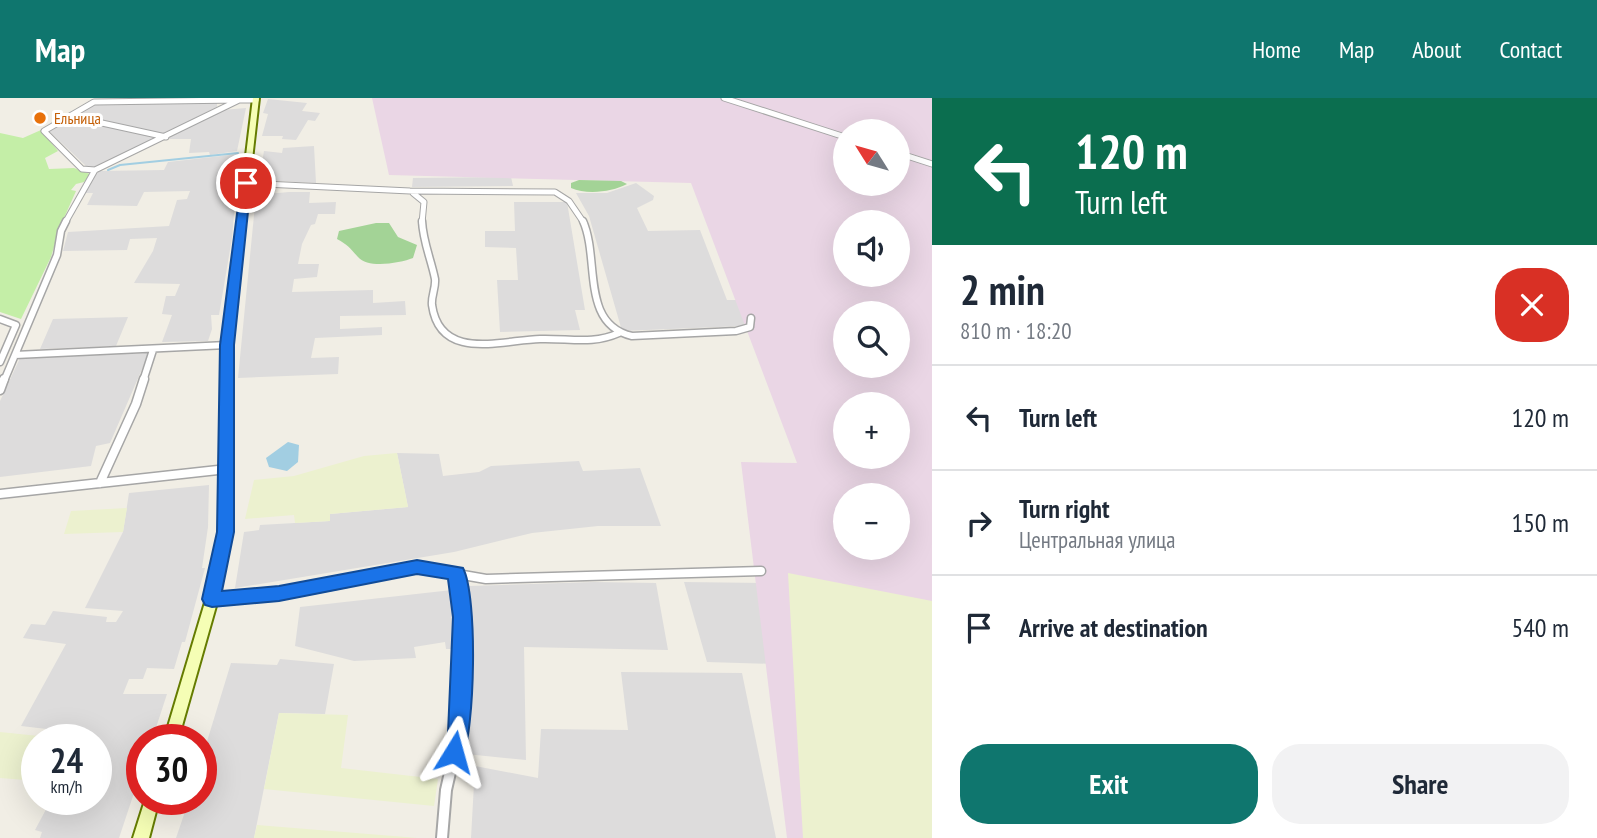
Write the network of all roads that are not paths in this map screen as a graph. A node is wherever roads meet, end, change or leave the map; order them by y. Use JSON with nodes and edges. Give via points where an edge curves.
{"nodes":[{"id":1,"x":724,"y":98,"type":"edge"},
{"id":2,"x":256,"y":99,"type":"edge"},
{"id":3,"x":239,"y":100,"type":"junction"},
{"id":4,"x":70,"y":116,"type":"junction"},
{"id":5,"x":833,"y":133,"type":"edge"},
{"id":6,"x":166,"y":137,"type":"junction"},
{"id":7,"x":910,"y":157,"type":"edge"},
{"id":8,"x":932,"y":164,"type":"edge"},
{"id":9,"x":95,"y":170,"type":"junction"},
{"id":10,"x":246,"y":183,"type":"junction"},
{"id":11,"x":410,"y":191,"type":"junction"},
{"id":12,"x":751,"y":318,"type":"dead end"},
{"id":13,"x":0,"y":319,"type":"edge"},
{"id":14,"x":619,"y":333,"type":"junction"},
{"id":15,"x":227,"y":345,"type":"junction"},
{"id":16,"x":153,"y":350,"type":"junction"},
{"id":17,"x":15,"y":355,"type":"junction"},
{"id":18,"x":0,"y":362,"type":"edge"},
{"id":19,"x":0,"y":390,"type":"edge"},
{"id":20,"x":227,"y":469,"type":"junction"},
{"id":21,"x":100,"y":483,"type":"junction"},
{"id":22,"x":0,"y":494,"type":"edge"},
{"id":23,"x":761,"y":571,"type":"dead end"},
{"id":24,"x":456,"y":573,"type":"junction"},
{"id":25,"x":212,"y":599,"type":"junction"},
{"id":26,"x":176,"y":724,"type":"edge"},
{"id":27,"x":148,"y":815,"type":"edge"},
{"id":28,"x":141,"y":838,"type":"edge"},
{"id":29,"x":442,"y":838,"type":"edge"}],
"edges":[{"from":1,"to":5,"type":"street"},
{"from":2,"to":3,"type":"street"},
{"from":2,"to":10,"type":"main road"},
{"from":3,"to":4,"type":"street","via":[[94,102]]},
{"from":3,"to":6,"type":"street"},
{"from":4,"to":6,"type":"street"},
{"from":4,"to":9,"type":"street","via":[[44,131],[82,169]]},
{"from":6,"to":9,"type":"street"},
{"from":7,"to":8,"type":"street"},
{"from":9,"to":17,"type":"street","via":[[64,224],[57,256]]},
{"from":10,"to":11,"type":"street"},
{"from":10,"to":15,"type":"main road"},
{"from":11,"to":14,"type":"street","via":[[528,190],[561,195],[584,219],[597,305]]},
{"from":11,"to":14,"type":"street","via":[[424,202],[421,238],[436,287],[431,304],[441,329],[453,341],[479,345],[545,339],[591,344]]},
{"from":12,"to":14,"type":"street","via":[[750,327],[736,331]]},
{"from":13,"to":18,"type":"street","via":[[16,326]]},
{"from":15,"to":16,"type":"street"},
{"from":15,"to":20,"type":"main road"},
{"from":16,"to":17,"type":"street"},
{"from":16,"to":21,"type":"street","via":[[136,404]]},
{"from":17,"to":19,"type":"street"},
{"from":20,"to":21,"type":"street"},
{"from":20,"to":25,"type":"main road","via":[[225,532]]},
{"from":21,"to":22,"type":"street"},
{"from":23,"to":24,"type":"street","via":[[512,579]]},
{"from":24,"to":25,"type":"street","via":[[417,567],[279,594]]},
{"from":24,"to":29,"type":"street","via":[[463,617],[459,733],[446,790]]},
{"from":25,"to":26,"type":"main road"},
{"from":27,"to":28,"type":"main road"}]}
